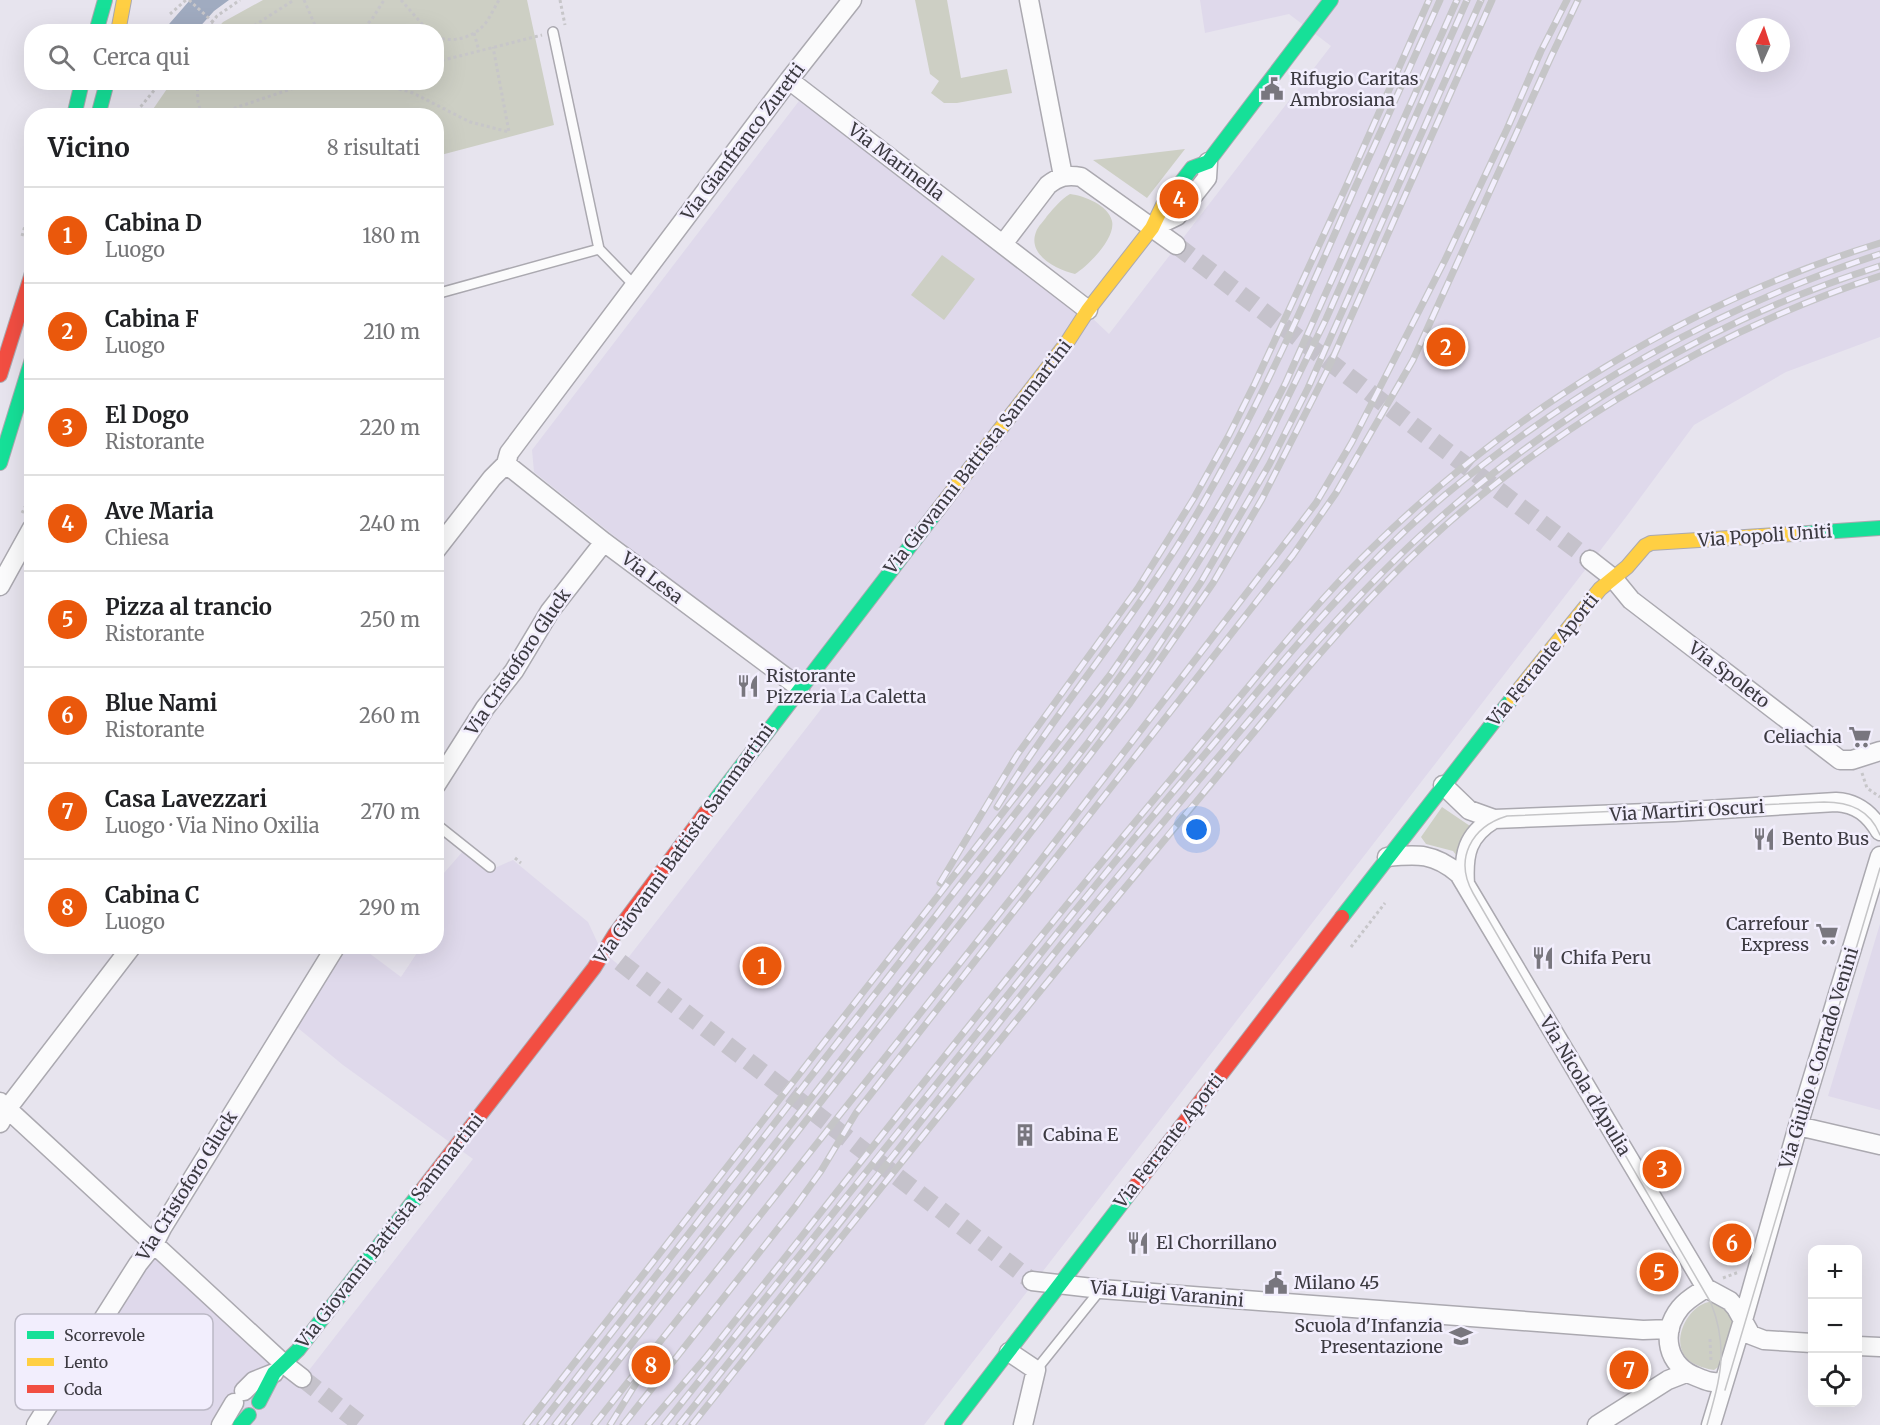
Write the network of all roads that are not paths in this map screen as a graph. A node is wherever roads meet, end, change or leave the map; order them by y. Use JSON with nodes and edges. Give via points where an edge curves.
{"nodes":[{"id":1,"x":105,"y":0,"type":"edge"},
{"id":2,"x":124,"y":0,"type":"edge"},
{"id":3,"x":852,"y":0,"type":"edge"},
{"id":4,"x":1029,"y":0,"type":"edge"},
{"id":5,"x":1331,"y":0,"type":"edge"},
{"id":6,"x":98,"y":24,"type":"edge"},
{"id":7,"x":120,"y":24,"type":"edge"},
{"id":8,"x":553,"y":32,"type":"road end"},
{"id":9,"x":789,"y":80,"type":"junction"},
{"id":10,"x":80,"y":90,"type":"edge"},
{"id":11,"x":105,"y":90,"type":"edge"},
{"id":12,"x":76,"y":108,"type":"edge"},
{"id":13,"x":100,"y":108,"type":"edge"},
{"id":14,"x":1208,"y":162,"type":"joint"},
{"id":15,"x":1064,"y":176,"type":"junction"},
{"id":16,"x":1152,"y":228,"type":"junction"},
{"id":17,"x":1003,"y":244,"type":"junction"},
{"id":18,"x":1176,"y":245,"type":"tunnel mouth"},
{"id":19,"x":599,"y":249,"type":"junction"},
{"id":20,"x":635,"y":286,"type":"junction"},
{"id":21,"x":444,"y":292,"type":"edge"},
{"id":22,"x":24,"y":298,"type":"edge"},
{"id":23,"x":1088,"y":310,"type":"junction"},
{"id":24,"x":0,"y":375,"type":"edge"},
{"id":25,"x":24,"y":385,"type":"edge"},
{"id":26,"x":0,"y":463,"type":"edge"},
{"id":27,"x":506,"y":464,"type":"junction"},
{"id":28,"x":24,"y":528,"type":"edge"},
{"id":29,"x":1880,"y":528,"type":"edge"},
{"id":30,"x":444,"y":540,"type":"edge"},
{"id":31,"x":604,"y":542,"type":"junction"},
{"id":32,"x":1650,"y":543,"type":"joint"},
{"id":33,"x":1590,"y":560,"type":"tunnel mouth"},
{"id":34,"x":1613,"y":578,"type":"junction"},
{"id":35,"x":0,"y":586,"type":"edge"},
{"id":36,"x":800,"y":688,"type":"junction"},
{"id":37,"x":1880,"y":750,"type":"edge"},
{"id":38,"x":444,"y":772,"type":"edge"},
{"id":39,"x":1443,"y":784,"type":"junction"},
{"id":40,"x":1494,"y":819,"type":"junction"},
{"id":41,"x":1877,"y":826,"type":"edge"},
{"id":42,"x":444,"y":830,"type":"edge"},
{"id":43,"x":1880,"y":856,"type":"edge"},
{"id":44,"x":1388,"y":857,"type":"junction"},
{"id":45,"x":490,"y":867,"type":"dead end"},
{"id":46,"x":1465,"y":884,"type":"junction"},
{"id":47,"x":605,"y":950,"type":"junction"},
{"id":48,"x":126,"y":954,"type":"edge"},
{"id":49,"x":331,"y":954,"type":"edge"},
{"id":50,"x":620,"y":962,"type":"tunnel mouth"},
{"id":51,"x":2,"y":1112,"type":"edge"},
{"id":52,"x":1797,"y":1126,"type":"junction"},
{"id":53,"x":1880,"y":1145,"type":"edge"},
{"id":54,"x":154,"y":1244,"type":"junction"},
{"id":55,"x":1032,"y":1281,"type":"tunnel mouth"},
{"id":56,"x":1060,"y":1284,"type":"junction"},
{"id":57,"x":1706,"y":1288,"type":"junction"},
{"id":58,"x":1101,"y":1289,"type":"junction"},
{"id":59,"x":106,"y":1314,"type":"edge"},
{"id":60,"x":1743,"y":1320,"type":"junction"},
{"id":61,"x":1670,"y":1329,"type":"junction"},
{"id":62,"x":1808,"y":1343,"type":"edge"},
{"id":63,"x":1862,"y":1346,"type":"edge"},
{"id":64,"x":1880,"y":1347,"type":"edge"},
{"id":65,"x":1009,"y":1352,"type":"junction"},
{"id":66,"x":279,"y":1368,"type":"junction"},
{"id":67,"x":1036,"y":1370,"type":"junction"},
{"id":68,"x":1686,"y":1373,"type":"junction"},
{"id":69,"x":1718,"y":1376,"type":"junction"},
{"id":70,"x":302,"y":1378,"type":"tunnel mouth"},
{"id":71,"x":259,"y":1402,"type":"dead end"},
{"id":72,"x":46,"y":1410,"type":"edge"},
{"id":73,"x":36,"y":1425,"type":"edge"},
{"id":74,"x":221,"y":1425,"type":"edge"},
{"id":75,"x":952,"y":1425,"type":"edge"},
{"id":76,"x":1023,"y":1425,"type":"edge"},
{"id":77,"x":1597,"y":1425,"type":"edge"},
{"id":78,"x":1711,"y":1425,"type":"edge"}],
"edges":[{"from":1,"to":6,"type":"street"},
{"from":2,"to":7,"type":"street"},
{"from":3,"to":9,"type":"street","name":"Via Gianfranco Zuretti"},
{"from":4,"to":15,"type":"street"},
{"from":5,"to":14,"type":"street"},
{"from":8,"to":19,"type":"lane"},
{"from":9,"to":17,"type":"street","name":"Via Marinella"},
{"from":9,"to":20,"type":"street","name":"Via Gianfranco Zuretti"},
{"from":10,"to":12,"type":"street"},
{"from":11,"to":13,"type":"street"},
{"from":14,"to":16,"type":"street","via":[[1207,178],[1177,216]]},
{"from":15,"to":16,"type":"street","via":[[1081,177]]},
{"from":15,"to":17,"type":"street","via":[[1048,185]]},
{"from":16,"to":18,"type":"street"},
{"from":16,"to":23,"type":"street","name":"Via Giovanni Battista Sammartini"},
{"from":17,"to":23,"type":"street","name":"Via Marinella"},
{"from":19,"to":20,"type":"lane"},
{"from":19,"to":21,"type":"lane"},
{"from":20,"to":27,"type":"street","name":"Via Gianfranco Zuretti","via":[[509,453]]},
{"from":22,"to":24,"type":"street"},
{"from":23,"to":36,"type":"street","name":"Via Giovanni Battista Sammartini","via":[[1066,344]]},
{"from":25,"to":26,"type":"street"},
{"from":27,"to":30,"type":"street","name":"Via Gianfranco Zuretti"},
{"from":27,"to":31,"type":"street","name":"Via Lesa"},
{"from":28,"to":35,"type":"street"},
{"from":29,"to":32,"type":"street","name":"Via Popoli Uniti"},
{"from":31,"to":36,"type":"street","name":"Via Lesa"},
{"from":31,"to":38,"type":"street","name":"Via Cristoforo Gluck","via":[[550,611]]},
{"from":32,"to":34,"type":"street","name":"Via Ferrante Aporti"},
{"from":33,"to":34,"type":"street","name":"Via Spoleto"},
{"from":34,"to":37,"type":"street","name":"Via Spoleto","via":[[1631,600],[1840,760]]},
{"from":34,"to":39,"type":"street","name":"Via Ferrante Aporti","via":[[1600,589]]},
{"from":36,"to":47,"type":"street","name":"Via Giovanni Battista Sammartini"},
{"from":39,"to":40,"type":"street","via":[[1469,810]]},
{"from":39,"to":44,"type":"street","name":"Via Ferrante Aporti"},
{"from":40,"to":41,"type":"street","name":"Via Martiri Oscuri","via":[[1836,802],[1857,807]]},
{"from":40,"to":46,"type":"street","via":[[1469,844]]},
{"from":42,"to":45,"type":"lane"},
{"from":43,"to":52,"type":"street","name":"Via Giulio e Corrado Venini"},
{"from":44,"to":46,"type":"street","via":[[1432,857],[1452,867]]},
{"from":44,"to":56,"type":"street","name":"Via Ferrante Aporti"},
{"from":46,"to":57,"type":"street","name":"Via Nicola d'Apulia"},
{"from":47,"to":50,"type":"street"},
{"from":47,"to":66,"type":"street","name":"Via Giovanni Battista Sammartini","via":[[298,1350]]},
{"from":48,"to":51,"type":"street"},
{"from":49,"to":54,"type":"street","name":"Via Cristoforo Gluck"},
{"from":51,"to":54,"type":"street"},
{"from":52,"to":53,"type":"street"},
{"from":52,"to":60,"type":"street","name":"Via Giulio e Corrado Venini","via":[[1752,1264]]},
{"from":54,"to":59,"type":"street","name":"Via Cristoforo Gluck"},
{"from":54,"to":66,"type":"street"},
{"from":55,"to":56,"type":"street","name":"Via Luigi Varanini"},
{"from":56,"to":58,"type":"street","name":"Via Luigi Varanini"},
{"from":56,"to":65,"type":"street","name":"Via Ferrante Aporti"},
{"from":57,"to":60,"type":"street","via":[[1730,1301]]},
{"from":57,"to":61,"type":"street","via":[[1681,1306]]},
{"from":58,"to":61,"type":"street","name":"Via Luigi Varanini"},
{"from":58,"to":67,"type":"lane"},
{"from":60,"to":62,"type":"street","via":[[1751,1335],[1764,1340]]},
{"from":60,"to":69,"type":"street"},
{"from":61,"to":68,"type":"street","via":[[1672,1354]]},
{"from":63,"to":64,"type":"street"},
{"from":65,"to":67,"type":"street"},
{"from":65,"to":75,"type":"street","name":"Via Ferrante Aporti"},
{"from":66,"to":70,"type":"street"},
{"from":66,"to":71,"type":"street","name":"Via Giovanni Battista Sammartini"},
{"from":66,"to":74,"type":"street","name":"Via Giovanni Battista Sammartini","via":[[254,1381]]},
{"from":67,"to":76,"type":"street"},
{"from":68,"to":69,"type":"street","via":[[1708,1381]]},
{"from":68,"to":77,"type":"street","via":[[1668,1380]]},
{"from":69,"to":78,"type":"street"},
{"from":72,"to":73,"type":"street","name":"Via Cristoforo Gluck"}]}
